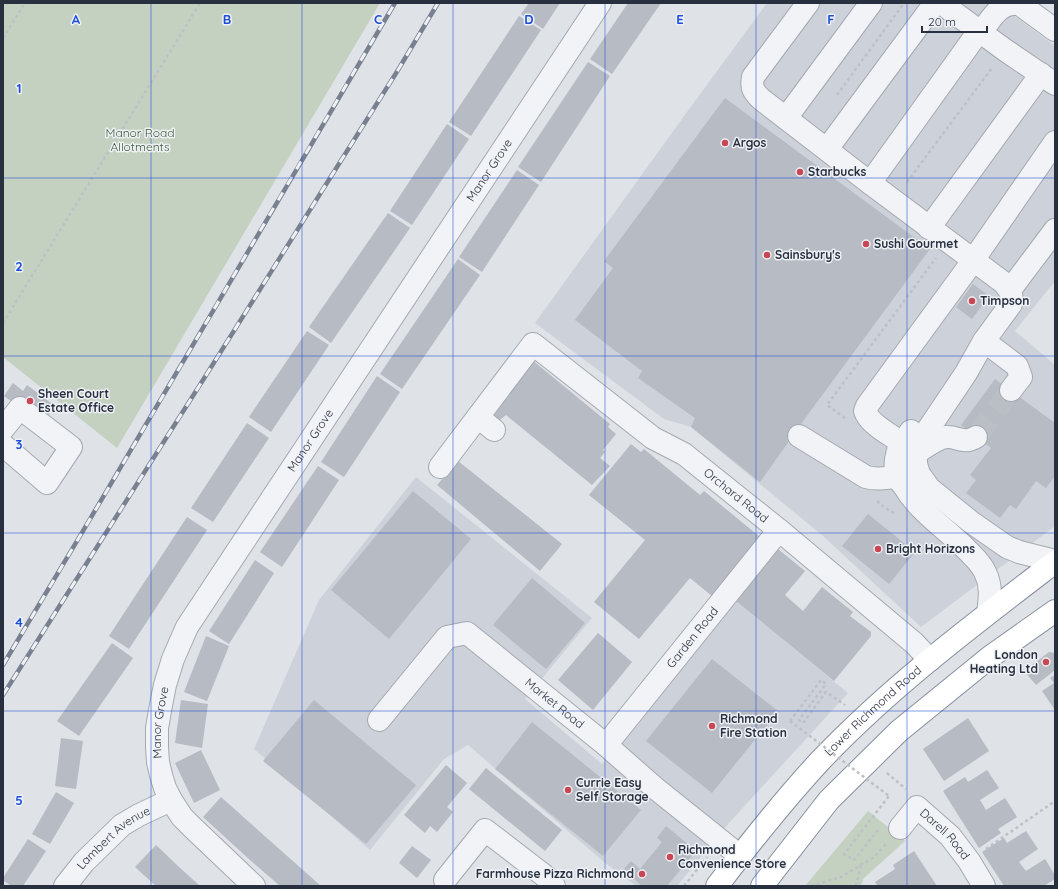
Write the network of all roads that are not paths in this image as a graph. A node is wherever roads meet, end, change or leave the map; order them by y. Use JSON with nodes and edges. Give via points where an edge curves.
{"nodes":[{"id":1,"x":600,"y":3,"type":"edge"},
{"id":2,"x":808,"y":3,"type":"edge"},
{"id":3,"x":871,"y":3,"type":"edge"},
{"id":4,"x":935,"y":3,"type":"edge"},
{"id":5,"x":941,"y":3,"type":"edge"},
{"id":6,"x":1019,"y":3,"type":"edge"},
{"id":7,"x":1055,"y":30,"type":"edge"},
{"id":8,"x":980,"y":32,"type":"junction"},
{"id":9,"x":1048,"y":79,"type":"edge"},
{"id":10,"x":786,"y":118,"type":"junction"},
{"id":11,"x":1055,"y":142,"type":"edge"},
{"id":12,"x":827,"y":149,"type":"junction"},
{"id":13,"x":870,"y":183,"type":"junction"},
{"id":14,"x":929,"y":228,"type":"junction"},
{"id":15,"x":1055,"y":230,"type":"edge"},
{"id":16,"x":973,"y":260,"type":"junction"},
{"id":17,"x":1010,"y":290,"type":"junction"},
{"id":18,"x":984,"y":341,"type":"junction"},
{"id":19,"x":1010,"y":390,"type":"tunnel mouth"},
{"id":20,"x":3,"y":429,"type":"edge"},
{"id":21,"x":799,"y":436,"type":"dead end"},
{"id":22,"x":976,"y":437,"type":"dead end"},
{"id":23,"x":3,"y":445,"type":"edge"},
{"id":24,"x":912,"y":457,"type":"junction"},
{"id":25,"x":440,"y":467,"type":"dead end"},
{"id":26,"x":897,"y":476,"type":"junction"},
{"id":27,"x":779,"y":530,"type":"junction"},
{"id":28,"x":1055,"y":562,"type":"edge"},
{"id":29,"x":1055,"y":610,"type":"edge"},
{"id":30,"x":988,"y":613,"type":"junction"},
{"id":31,"x":930,"y":660,"type":"junction"},
{"id":32,"x":379,"y":720,"type":"dead end"},
{"id":33,"x":606,"y":745,"type":"junction"},
{"id":34,"x":171,"y":800,"type":"junction"},
{"id":35,"x":786,"y":800,"type":"junction"},
{"id":36,"x":829,"y":800,"type":"junction"},
{"id":37,"x":891,"y":827,"type":"road end"},
{"id":38,"x":740,"y":856,"type":"junction"},
{"id":39,"x":445,"y":880,"type":"dead end"},
{"id":40,"x":65,"y":886,"type":"edge"},
{"id":41,"x":254,"y":886,"type":"edge"},
{"id":42,"x":554,"y":886,"type":"edge"},
{"id":43,"x":717,"y":886,"type":"edge"},
{"id":44,"x":762,"y":886,"type":"edge"},
{"id":45,"x":984,"y":886,"type":"edge"}],
"edges":[{"from":1,"to":34,"type":"street","name":"Manor Grove","via":[[187,627],[165,685],[157,728],[158,762]]},
{"from":2,"to":10,"type":"street","via":[[753,76],[751,84],[761,99]]},
{"from":3,"to":10,"type":"street"},
{"from":4,"to":12,"type":"street"},
{"from":5,"to":8,"type":"street"},
{"from":6,"to":7,"type":"street"},
{"from":6,"to":8,"type":"street","via":[[1011,3],[1001,8]]},
{"from":8,"to":9,"type":"street"},
{"from":8,"to":13,"type":"street"},
{"from":9,"to":14,"type":"street"},
{"from":10,"to":12,"type":"street"},
{"from":11,"to":16,"type":"street"},
{"from":12,"to":13,"type":"street"},
{"from":13,"to":14,"type":"street"},
{"from":14,"to":16,"type":"street"},
{"from":15,"to":17,"type":"street"},
{"from":16,"to":17,"type":"street"},
{"from":16,"to":24,"type":"street","via":[[864,411],[871,421]]},
{"from":17,"to":18,"type":"street","via":[[1011,304]]},
{"from":18,"to":19,"type":"street","via":[[1017,366],[1021,377]]},
{"from":18,"to":24,"type":"street"},
{"from":20,"to":23,"type":"street","via":[[20,408],[71,447],[47,483]]},
{"from":21,"to":26,"type":"street","via":[[866,478],[883,479]]},
{"from":22,"to":24,"type":"street","via":[[971,440],[948,437],[940,439]]},
{"from":24,"to":26,"type":"street"},
{"from":24,"to":26,"type":"street","via":[[897,453]]},
{"from":24,"to":28,"type":"street","via":[[929,488],[988,534],[1007,547]]},
{"from":25,"to":27,"type":"street","name":"Orchard Road","via":[[486,423],[533,344],[629,432],[653,438],[684,454]]},
{"from":26,"to":30,"type":"street","via":[[917,505],[961,543],[986,572],[991,594]]},
{"from":27,"to":31,"type":"street","name":"Orchard Road","via":[[914,643]]},
{"from":27,"to":33,"type":"street","name":"Garden Road"},
{"from":28,"to":30,"type":"highway","name":"Lower Richmond Road"},
{"from":29,"to":36,"type":"highway","via":[[990,657],[899,731]]},
{"from":30,"to":31,"type":"highway","name":"Lower Richmond Road"},
{"from":31,"to":35,"type":"highway","name":"Lower Richmond Road","via":[[819,762]]},
{"from":32,"to":33,"type":"street","name":"Market Road","via":[[447,638],[467,633]]},
{"from":33,"to":38,"type":"street","name":"Market Road"},
{"from":34,"to":40,"type":"street","name":"Lambert Avenue","via":[[122,825],[84,862]]},
{"from":34,"to":41,"type":"street","name":"Manor Grove","via":[[192,828]]},
{"from":35,"to":36,"type":"highway","via":[[795,807],[808,811]]},
{"from":35,"to":38,"type":"highway","name":"Lower Richmond Road"},
{"from":36,"to":44,"type":"highway"},
{"from":37,"to":45,"type":"street","name":"Darell Road","via":[[917,807],[950,836]]},
{"from":38,"to":43,"type":"highway","name":"Lower Richmond Road"},
{"from":39,"to":42,"type":"street","via":[[485,830],[550,880]]}]}
